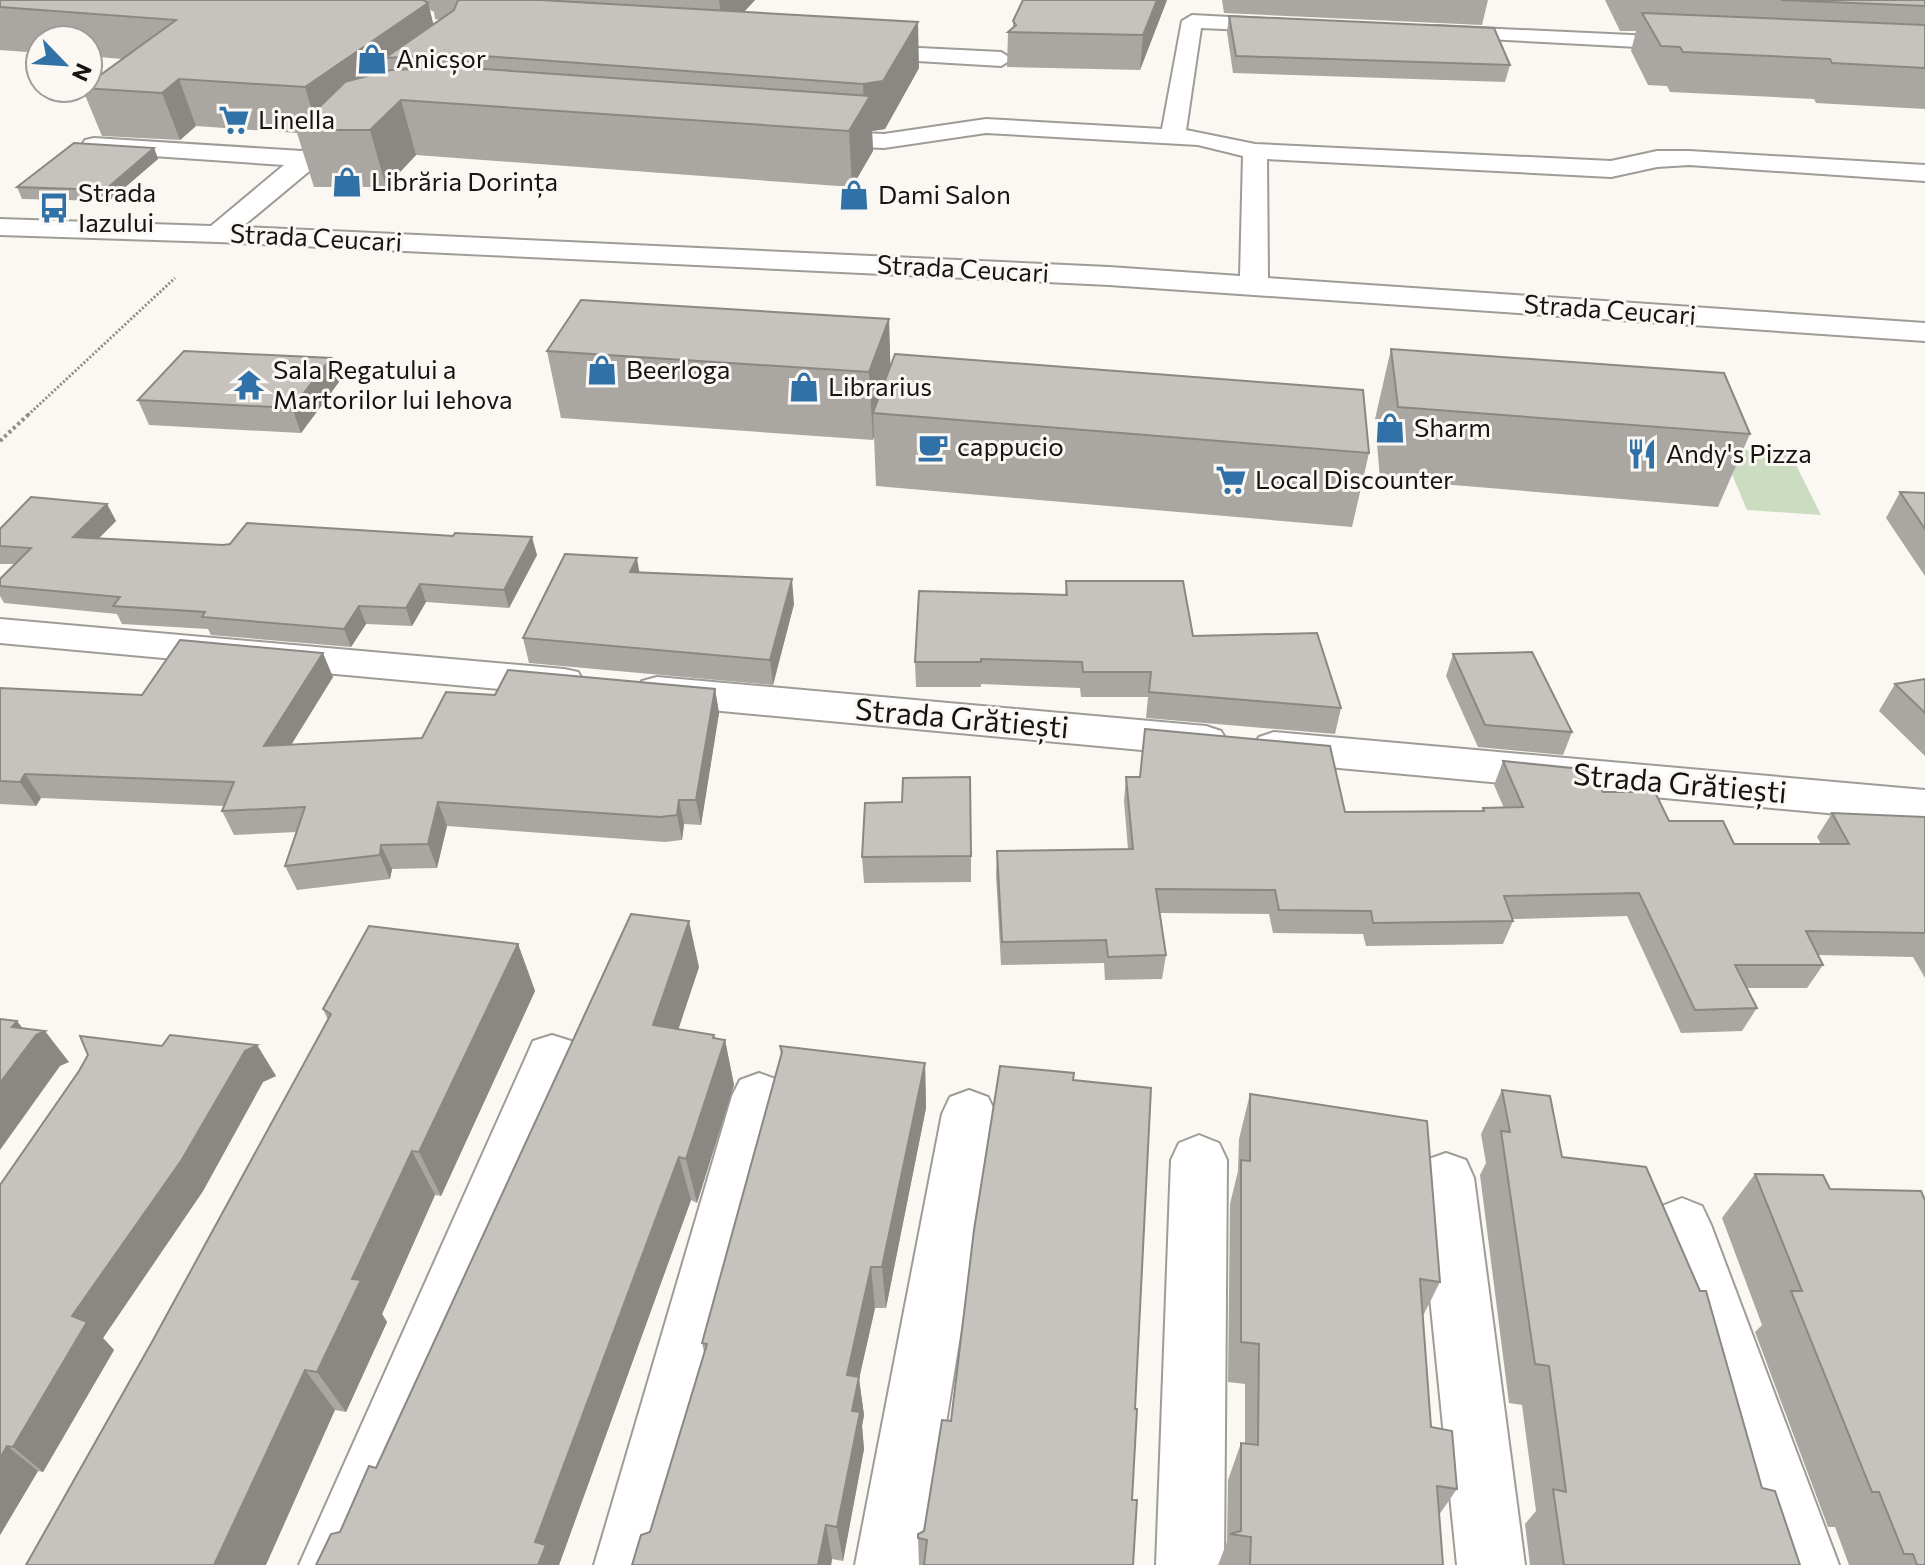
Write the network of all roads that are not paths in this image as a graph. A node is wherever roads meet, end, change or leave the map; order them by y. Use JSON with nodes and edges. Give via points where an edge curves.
{"nodes":[{"id":1,"x":1306,"y":27,"type":"edge"},
{"id":2,"x":1409,"y":31,"type":"edge"},
{"id":3,"x":1721,"y":45,"type":"edge"},
{"id":4,"x":829,"y":50,"type":"edge"},
{"id":5,"x":1001,"y":59,"type":"dead end"},
{"id":6,"x":374,"y":114,"type":"edge"},
{"id":7,"x":786,"y":136,"type":"edge"},
{"id":8,"x":1173,"y":137,"type":"junction"},
{"id":9,"x":77,"y":144,"type":"edge"},
{"id":10,"x":1255,"y":151,"type":"junction"},
{"id":11,"x":307,"y":159,"type":"junction"},
{"id":12,"x":1925,"y":173,"type":"edge"},
{"id":13,"x":0,"y":227,"type":"edge"},
{"id":14,"x":218,"y":234,"type":"junction"},
{"id":15,"x":1254,"y":285,"type":"junction"},
{"id":16,"x":1925,"y":332,"type":"edge"},
{"id":17,"x":0,"y":631,"type":"edge"},
{"id":18,"x":1925,"y":806,"type":"edge"},
{"id":19,"x":552,"y":1057,"type":"dead end"},
{"id":20,"x":759,"y":1096,"type":"dead end"},
{"id":21,"x":969,"y":1114,"type":"dead end"},
{"id":22,"x":1199,"y":1160,"type":"dead end"},
{"id":23,"x":1446,"y":1178,"type":"dead end"},
{"id":24,"x":1682,"y":1225,"type":"dead end"},
{"id":25,"x":333,"y":1565,"type":"edge"},
{"id":26,"x":628,"y":1565,"type":"edge"},
{"id":27,"x":889,"y":1565,"type":"edge"},
{"id":28,"x":1190,"y":1565,"type":"edge"},
{"id":29,"x":1491,"y":1565,"type":"edge"},
{"id":30,"x":1805,"y":1565,"type":"edge"}],
"edges":[{"from":1,"to":8,"type":"street","via":[[1192,21]]},
{"from":2,"to":3,"type":"street"},
{"from":4,"to":5,"type":"street"},
{"from":6,"to":11,"type":"street"},
{"from":7,"to":8,"type":"street","via":[[865,142],[986,126]]},
{"from":8,"to":10,"type":"street"},
{"from":9,"to":11,"type":"street"},
{"from":10,"to":12,"type":"street","via":[[1611,169],[1689,158]]},
{"from":10,"to":15,"type":"street"},
{"from":11,"to":14,"type":"street"},
{"from":13,"to":14,"type":"street","name":"Strada Ceucari"},
{"from":14,"to":15,"type":"street","name":"Strada Ceucari"},
{"from":15,"to":16,"type":"street","name":"Strada Ceucari"},
{"from":17,"to":18,"type":"street","name":"Strada Grătiești"},
{"from":19,"to":25,"type":"street"},
{"from":20,"to":26,"type":"street"},
{"from":21,"to":27,"type":"street"},
{"from":22,"to":28,"type":"street"},
{"from":23,"to":29,"type":"street"},
{"from":24,"to":30,"type":"street"}]}
